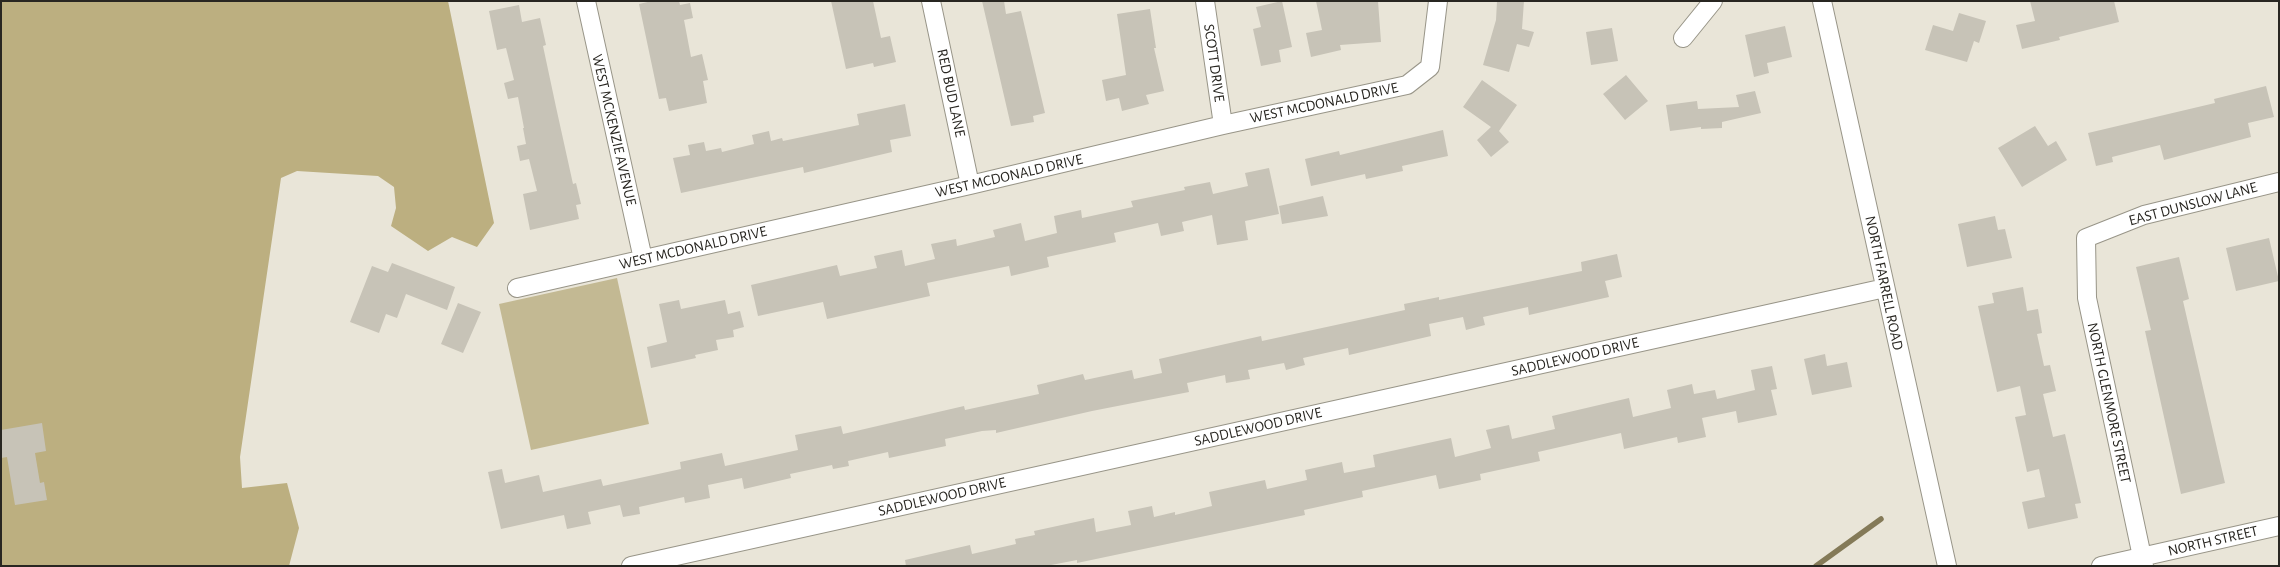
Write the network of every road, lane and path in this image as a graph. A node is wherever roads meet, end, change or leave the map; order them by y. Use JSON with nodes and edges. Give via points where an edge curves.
{"nodes":[{"id":1,"x":586,"y":1,"type":"edge"},
{"id":2,"x":931,"y":1,"type":"edge"},
{"id":3,"x":1205,"y":1,"type":"edge"},
{"id":4,"x":1438,"y":1,"type":"edge"},
{"id":5,"x":1713,"y":1,"type":"edge"},
{"id":6,"x":1822,"y":1,"type":"edge"},
{"id":7,"x":1683,"y":38,"type":"dead end"},
{"id":8,"x":1223,"y":125,"type":"junction"},
{"id":9,"x":2279,"y":182,"type":"edge"},
{"id":10,"x":970,"y":185,"type":"junction"},
{"id":11,"x":2086,"y":238,"type":"joint"},
{"id":12,"x":643,"y":259,"type":"junction"},
{"id":13,"x":517,"y":288,"type":"dead end"},
{"id":14,"x":1886,"y":288,"type":"junction"},
{"id":15,"x":2279,"y":526,"type":"edge"},
{"id":16,"x":2143,"y":562,"type":"edge"},
{"id":17,"x":631,"y":566,"type":"edge"},
{"id":18,"x":1947,"y":566,"type":"edge"},
{"id":19,"x":2101,"y":566,"type":"edge"}],
"edges":[{"from":1,"to":12,"type":"street","name":"WEST MCKENZIE AVENUE"},
{"from":2,"to":10,"type":"street","name":"RED BUD LANE"},
{"from":3,"to":8,"type":"street","name":"SCOTT DRIVE"},
{"from":4,"to":8,"type":"street","name":"WEST MCDONALD DRIVE","via":[[1430,67],[1408,85]]},
{"from":5,"to":7,"type":"street"},
{"from":6,"to":14,"type":"street","name":"NORTH FARRELL ROAD"},
{"from":8,"to":10,"type":"street","name":"WEST MCDONALD DRIVE"},
{"from":9,"to":11,"type":"street","name":"EAST DUNSLOW LANE","via":[[2144,215]]},
{"from":10,"to":12,"type":"street","name":"WEST MCDONALD DRIVE"},
{"from":11,"to":16,"type":"street","name":"NORTH GLENMORE STREET","via":[[2087,298]]},
{"from":12,"to":13,"type":"street","name":"WEST MCDONALD DRIVE"},
{"from":14,"to":17,"type":"street","name":"SADDLEWOOD DRIVE"},
{"from":14,"to":18,"type":"street","name":"NORTH FARRELL ROAD"},
{"from":15,"to":16,"type":"street","name":"NORTH STREET"},
{"from":16,"to":19,"type":"street","name":"NORTH STREET"}]}
